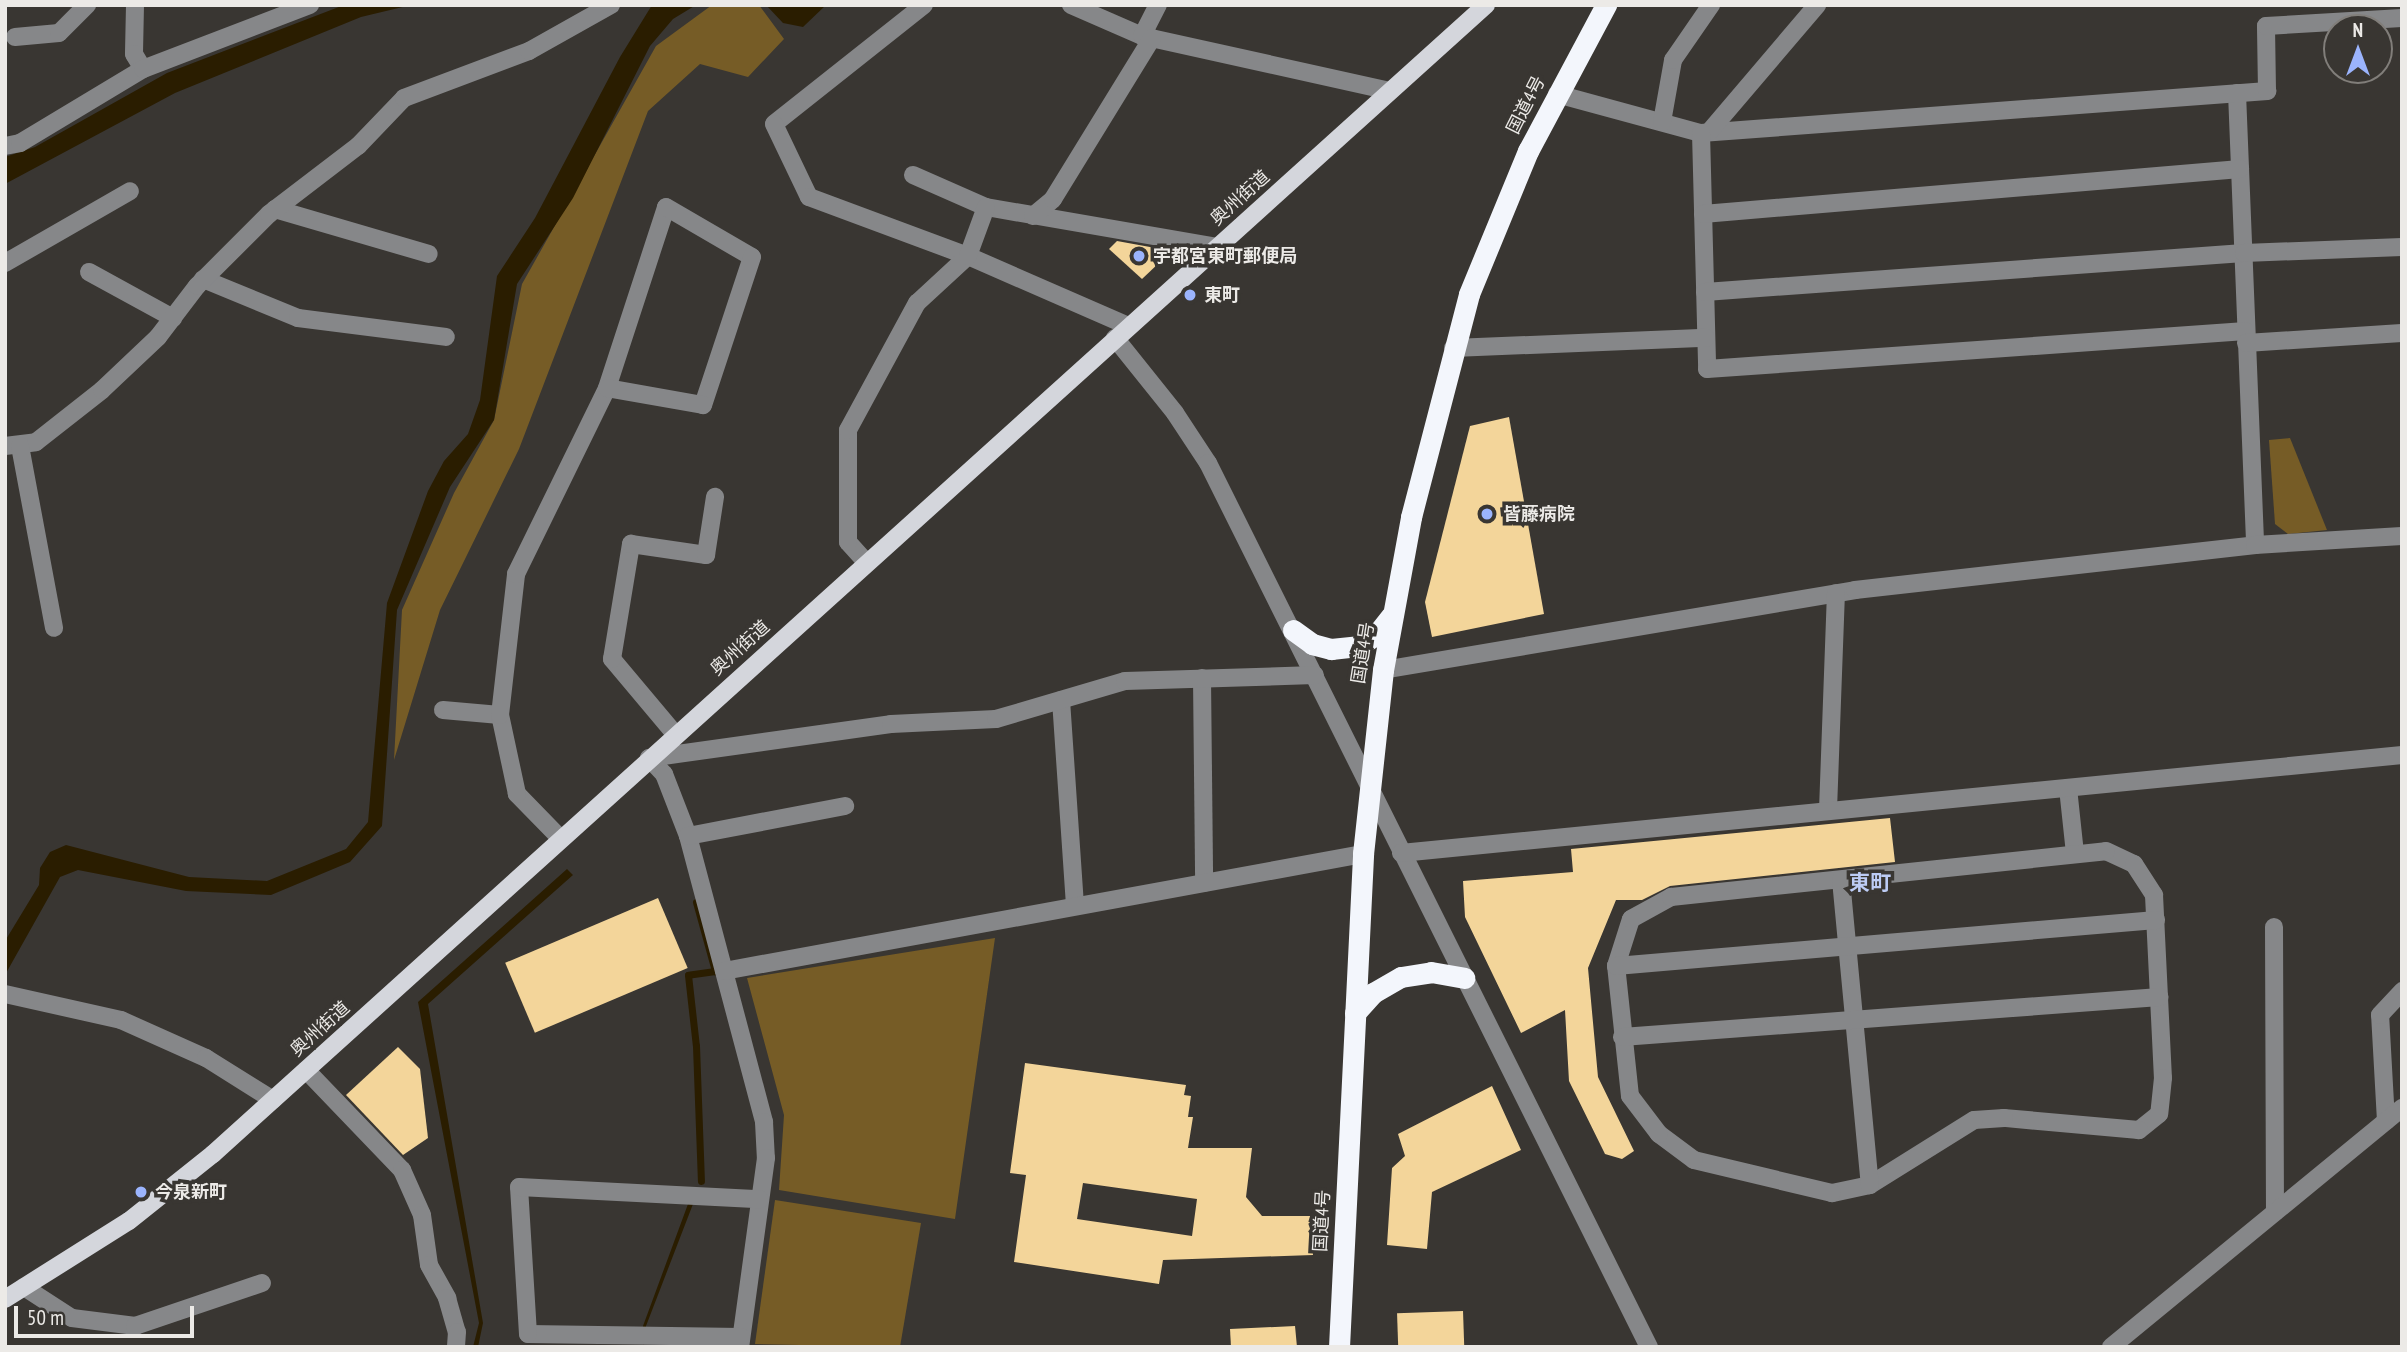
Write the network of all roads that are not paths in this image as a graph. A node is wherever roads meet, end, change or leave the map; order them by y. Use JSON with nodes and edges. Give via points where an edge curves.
{"nodes":[{"id":1,"x":87,"y":5,"type":"edge"},
{"id":2,"x":135,"y":5,"type":"edge"},
{"id":3,"x":310,"y":5,"type":"edge"},
{"id":4,"x":611,"y":5,"type":"edge"},
{"id":5,"x":925,"y":5,"type":"edge"},
{"id":6,"x":1070,"y":5,"type":"edge"},
{"id":7,"x":1158,"y":5,"type":"edge"},
{"id":8,"x":1486,"y":5,"type":"edge"},
{"id":9,"x":1606,"y":5,"type":"edge"},
{"id":10,"x":1711,"y":5,"type":"edge"},
{"id":11,"x":1817,"y":5,"type":"edge"},
{"id":12,"x":2402,"y":18,"type":"edge"},
{"id":13,"x":15,"y":37,"type":"dead end"},
{"id":14,"x":1147,"y":37,"type":"junction"},
{"id":15,"x":143,"y":69,"type":"junction"},
{"id":16,"x":1390,"y":91,"type":"junction"},
{"id":17,"x":1557,"y":93,"type":"junction"},
{"id":18,"x":2237,"y":93,"type":"junction"},
{"id":19,"x":1662,"y":122,"type":"junction"},
{"id":20,"x":1705,"y":133,"type":"junction"},
{"id":21,"x":5,"y":146,"type":"edge"},
{"id":22,"x":2240,"y":169,"type":"junction"},
{"id":23,"x":913,"y":175,"type":"dead end"},
{"id":24,"x":130,"y":191,"type":"dead end"},
{"id":25,"x":986,"y":207,"type":"junction"},
{"id":26,"x":275,"y":209,"type":"junction"},
{"id":27,"x":1703,"y":214,"type":"junction"},
{"id":28,"x":1033,"y":216,"type":"junction"},
{"id":29,"x":1217,"y":247,"type":"junction"},
{"id":30,"x":2402,"y":247,"type":"edge"},
{"id":31,"x":2244,"y":253,"type":"junction"},
{"id":32,"x":429,"y":254,"type":"dead end"},
{"id":33,"x":968,"y":256,"type":"junction"},
{"id":34,"x":5,"y":263,"type":"edge"},
{"id":35,"x":89,"y":272,"type":"dead end"},
{"id":36,"x":203,"y":279,"type":"junction"},
{"id":37,"x":1705,"y":292,"type":"junction"},
{"id":38,"x":173,"y":318,"type":"junction"},
{"id":39,"x":1122,"y":332,"type":"junction"},
{"id":40,"x":2402,"y":333,"type":"edge"},
{"id":41,"x":446,"y":337,"type":"dead end"},
{"id":42,"x":2246,"y":337,"type":"junction"},
{"id":43,"x":1706,"y":338,"type":"junction"},
{"id":44,"x":1452,"y":348,"type":"junction"},
{"id":45,"x":607,"y":388,"type":"junction"},
{"id":46,"x":12,"y":446,"type":"edge"},
{"id":47,"x":715,"y":497,"type":"dead end"},
{"id":48,"x":2402,"y":536,"type":"edge"},
{"id":49,"x":2255,"y":545,"type":"junction"},
{"id":50,"x":866,"y":562,"type":"junction"},
{"id":51,"x":1836,"y":593,"type":"junction"},
{"id":52,"x":1392,"y":614,"type":"junction"},
{"id":53,"x":54,"y":628,"type":"dead end"},
{"id":54,"x":1293,"y":630,"type":"junction"},
{"id":55,"x":1383,"y":670,"type":"junction"},
{"id":56,"x":1315,"y":675,"type":"junction"},
{"id":57,"x":1202,"y":678,"type":"junction"},
{"id":58,"x":1061,"y":699,"type":"junction"},
{"id":59,"x":443,"y":709,"type":"dead end"},
{"id":60,"x":500,"y":715,"type":"junction"},
{"id":61,"x":675,"y":734,"type":"junction"},
{"id":62,"x":2402,"y":755,"type":"edge"},
{"id":63,"x":649,"y":758,"type":"junction"},
{"id":64,"x":1369,"y":780,"type":"junction"},
{"id":65,"x":2068,"y":788,"type":"junction"},
{"id":66,"x":845,"y":806,"type":"dead end"},
{"id":67,"x":1828,"y":810,"type":"junction"},
{"id":68,"x":688,"y":836,"type":"junction"},
{"id":69,"x":560,"y":838,"type":"junction"},
{"id":70,"x":1401,"y":853,"type":"junction"},
{"id":71,"x":1363,"y":854,"type":"junction"},
{"id":72,"x":2075,"y":854,"type":"junction"},
{"id":73,"x":1841,"y":880,"type":"junction"},
{"id":74,"x":1204,"y":883,"type":"junction"},
{"id":75,"x":1075,"y":906,"type":"junction"},
{"id":76,"x":2156,"y":920,"type":"junction"},
{"id":77,"x":2274,"y":927,"type":"dead end"},
{"id":78,"x":1847,"y":944,"type":"junction"},
{"id":79,"x":1616,"y":966,"type":"junction"},
{"id":80,"x":724,"y":971,"type":"junction"},
{"id":81,"x":1464,"y":978,"type":"junction"},
{"id":82,"x":2402,"y":991,"type":"edge"},
{"id":83,"x":5,"y":994,"type":"edge"},
{"id":84,"x":2160,"y":997,"type":"junction"},
{"id":85,"x":1354,"y":1013,"type":"junction"},
{"id":86,"x":1855,"y":1021,"type":"junction"},
{"id":87,"x":1622,"y":1037,"type":"junction"},
{"id":88,"x":306,"y":1070,"type":"junction"},
{"id":89,"x":273,"y":1100,"type":"junction"},
{"id":90,"x":2402,"y":1108,"type":"edge"},
{"id":91,"x":2386,"y":1121,"type":"junction"},
{"id":92,"x":1870,"y":1185,"type":"junction"},
{"id":93,"x":760,"y":1199,"type":"junction"},
{"id":94,"x":2275,"y":1213,"type":"junction"},
{"id":95,"x":262,"y":1283,"type":"dead end"},
{"id":96,"x":24,"y":1287,"type":"junction"},
{"id":97,"x":5,"y":1298,"type":"edge"},
{"id":98,"x":740,"y":1342,"type":"edge"},
{"id":99,"x":456,"y":1347,"type":"edge"},
{"id":100,"x":1339,"y":1347,"type":"edge"},
{"id":101,"x":1649,"y":1347,"type":"edge"},
{"id":102,"x":2111,"y":1347,"type":"edge"}],
"edges":[{"from":1,"to":13,"type":"street","via":[[59,33]]},
{"from":2,"to":15,"type":"street","via":[[134,54]]},
{"from":3,"to":15,"type":"street"},
{"from":4,"to":26,"type":"street","via":[[529,51],[404,97],[358,146]]},
{"from":5,"to":33,"type":"street","via":[[774,124],[809,197]]},
{"from":6,"to":14,"type":"street"},
{"from":7,"to":14,"type":"street"},
{"from":8,"to":16,"type":"main road","name":"奥州街道"},
{"from":9,"to":17,"type":"highway","name":"国道4号"},
{"from":10,"to":19,"type":"street","via":[[1673,60]]},
{"from":11,"to":20,"type":"street"},
{"from":12,"to":18,"type":"street","via":[[2266,26],[2267,91]]},
{"from":14,"to":16,"type":"street"},
{"from":14,"to":28,"type":"street","via":[[1053,198]]},
{"from":15,"to":21,"type":"street","via":[[20,143]]},
{"from":16,"to":29,"type":"main road","name":"奥州街道"},
{"from":17,"to":19,"type":"street"},
{"from":17,"to":44,"type":"highway","name":"国道4号","via":[[1499,216]]},
{"from":18,"to":20,"type":"street"},
{"from":18,"to":22,"type":"street"},
{"from":19,"to":20,"type":"street"},
{"from":20,"to":27,"type":"street"},
{"from":22,"to":27,"type":"street"},
{"from":22,"to":31,"type":"street"},
{"from":23,"to":25,"type":"street"},
{"from":24,"to":34,"type":"street"},
{"from":25,"to":28,"type":"street"},
{"from":25,"to":33,"type":"street"},
{"from":26,"to":32,"type":"street"},
{"from":26,"to":36,"type":"street"},
{"from":27,"to":37,"type":"street"},
{"from":28,"to":29,"type":"street"},
{"from":29,"to":39,"type":"main road","name":"奥州街道"},
{"from":30,"to":31,"type":"street"},
{"from":31,"to":37,"type":"street"},
{"from":31,"to":42,"type":"street"},
{"from":33,"to":39,"type":"street"},
{"from":33,"to":50,"type":"street","via":[[917,303],[848,430],[848,542]]},
{"from":35,"to":38,"type":"street"},
{"from":36,"to":38,"type":"street"},
{"from":36,"to":41,"type":"street","via":[[298,318]]},
{"from":37,"to":43,"type":"street"},
{"from":38,"to":46,"type":"street","via":[[102,390],[36,442]]},
{"from":39,"to":50,"type":"main road","name":"奥州街道"},
{"from":39,"to":54,"type":"street","via":[[1208,463]]},
{"from":40,"to":42,"type":"street"},
{"from":42,"to":43,"type":"street","via":[[1707,369]]},
{"from":42,"to":49,"type":"street"},
{"from":43,"to":44,"type":"street"},
{"from":44,"to":52,"type":"highway","name":"国道4号"},
{"from":45,"to":45,"type":"street","via":[[666,207],[752,257],[703,405]]},
{"from":45,"to":60,"type":"street","via":[[516,575]]},
{"from":46,"to":53,"type":"street"},
{"from":47,"to":61,"type":"street","via":[[706,555],[631,544],[612,659]]},
{"from":48,"to":49,"type":"street"},
{"from":49,"to":51,"type":"street"},
{"from":50,"to":61,"type":"main road","name":"奥州街道"},
{"from":51,"to":55,"type":"street"},
{"from":51,"to":67,"type":"street"},
{"from":52,"to":54,"type":"highway","via":[[1377,634],[1359,646],[1331,649],[1312,644]]},
{"from":52,"to":55,"type":"highway","name":"国道4号"},
{"from":54,"to":56,"type":"street"},
{"from":55,"to":64,"type":"highway","name":"国道4号"},
{"from":56,"to":57,"type":"street"},
{"from":56,"to":64,"type":"street"},
{"from":57,"to":58,"type":"street","via":[[1125,681]]},
{"from":57,"to":74,"type":"street"},
{"from":58,"to":63,"type":"street","via":[[996,719],[891,724]]},
{"from":58,"to":75,"type":"street"},
{"from":59,"to":60,"type":"street"},
{"from":60,"to":69,"type":"street","via":[[517,794]]},
{"from":61,"to":63,"type":"main road","name":"奥州街道"},
{"from":62,"to":65,"type":"street"},
{"from":63,"to":68,"type":"street","via":[[664,774]]},
{"from":63,"to":69,"type":"main road","name":"奥州街道"},
{"from":64,"to":70,"type":"street"},
{"from":64,"to":71,"type":"highway","name":"国道4号"},
{"from":65,"to":67,"type":"street"},
{"from":65,"to":72,"type":"street"},
{"from":66,"to":68,"type":"street"},
{"from":67,"to":70,"type":"street"},
{"from":68,"to":80,"type":"street"},
{"from":69,"to":88,"type":"main road","name":"奥州街道"},
{"from":70,"to":81,"type":"street"},
{"from":71,"to":74,"type":"street"},
{"from":71,"to":85,"type":"highway","name":"国道4号"},
{"from":72,"to":73,"type":"street"},
{"from":72,"to":76,"type":"street","via":[[2106,851],[2134,864],[2154,895]]},
{"from":73,"to":78,"type":"street"},
{"from":73,"to":79,"type":"street","via":[[1671,897],[1631,919]]},
{"from":74,"to":75,"type":"street"},
{"from":75,"to":80,"type":"street"},
{"from":76,"to":78,"type":"street"},
{"from":76,"to":84,"type":"street"},
{"from":77,"to":94,"type":"street"},
{"from":78,"to":79,"type":"street"},
{"from":78,"to":86,"type":"street"},
{"from":79,"to":87,"type":"street"},
{"from":80,"to":93,"type":"street","via":[[764,1122],[766,1158]]},
{"from":81,"to":85,"type":"highway","via":[[1431,972],[1401,977],[1373,993]]},
{"from":81,"to":101,"type":"street"},
{"from":82,"to":91,"type":"street","via":[[2380,1015]]},
{"from":83,"to":89,"type":"street","via":[[121,1020],[206,1058]]},
{"from":84,"to":86,"type":"street"},
{"from":84,"to":92,"type":"street","via":[[2159,1114],[2139,1129],[2004,1118],[1974,1120]]},
{"from":85,"to":100,"type":"highway","name":"国道4号"},
{"from":86,"to":87,"type":"street"},
{"from":86,"to":92,"type":"street"},
{"from":87,"to":92,"type":"street","via":[[1630,1096],[1659,1134],[1694,1160],[1832,1193]]},
{"from":88,"to":89,"type":"main road","name":"奥州街道"},
{"from":88,"to":99,"type":"street","via":[[402,1170],[422,1215],[429,1265],[447,1298],[457,1332]]},
{"from":89,"to":96,"type":"main road","name":"奥州街道","via":[[129,1221]]},
{"from":90,"to":91,"type":"street"},
{"from":91,"to":94,"type":"street"},
{"from":93,"to":98,"type":"street"},
{"from":93,"to":98,"type":"street","via":[[519,1187],[528,1334]]},
{"from":94,"to":102,"type":"street"},
{"from":95,"to":96,"type":"street","via":[[135,1325],[72,1318]]},
{"from":96,"to":97,"type":"main road","name":"奥州街道"}]}
